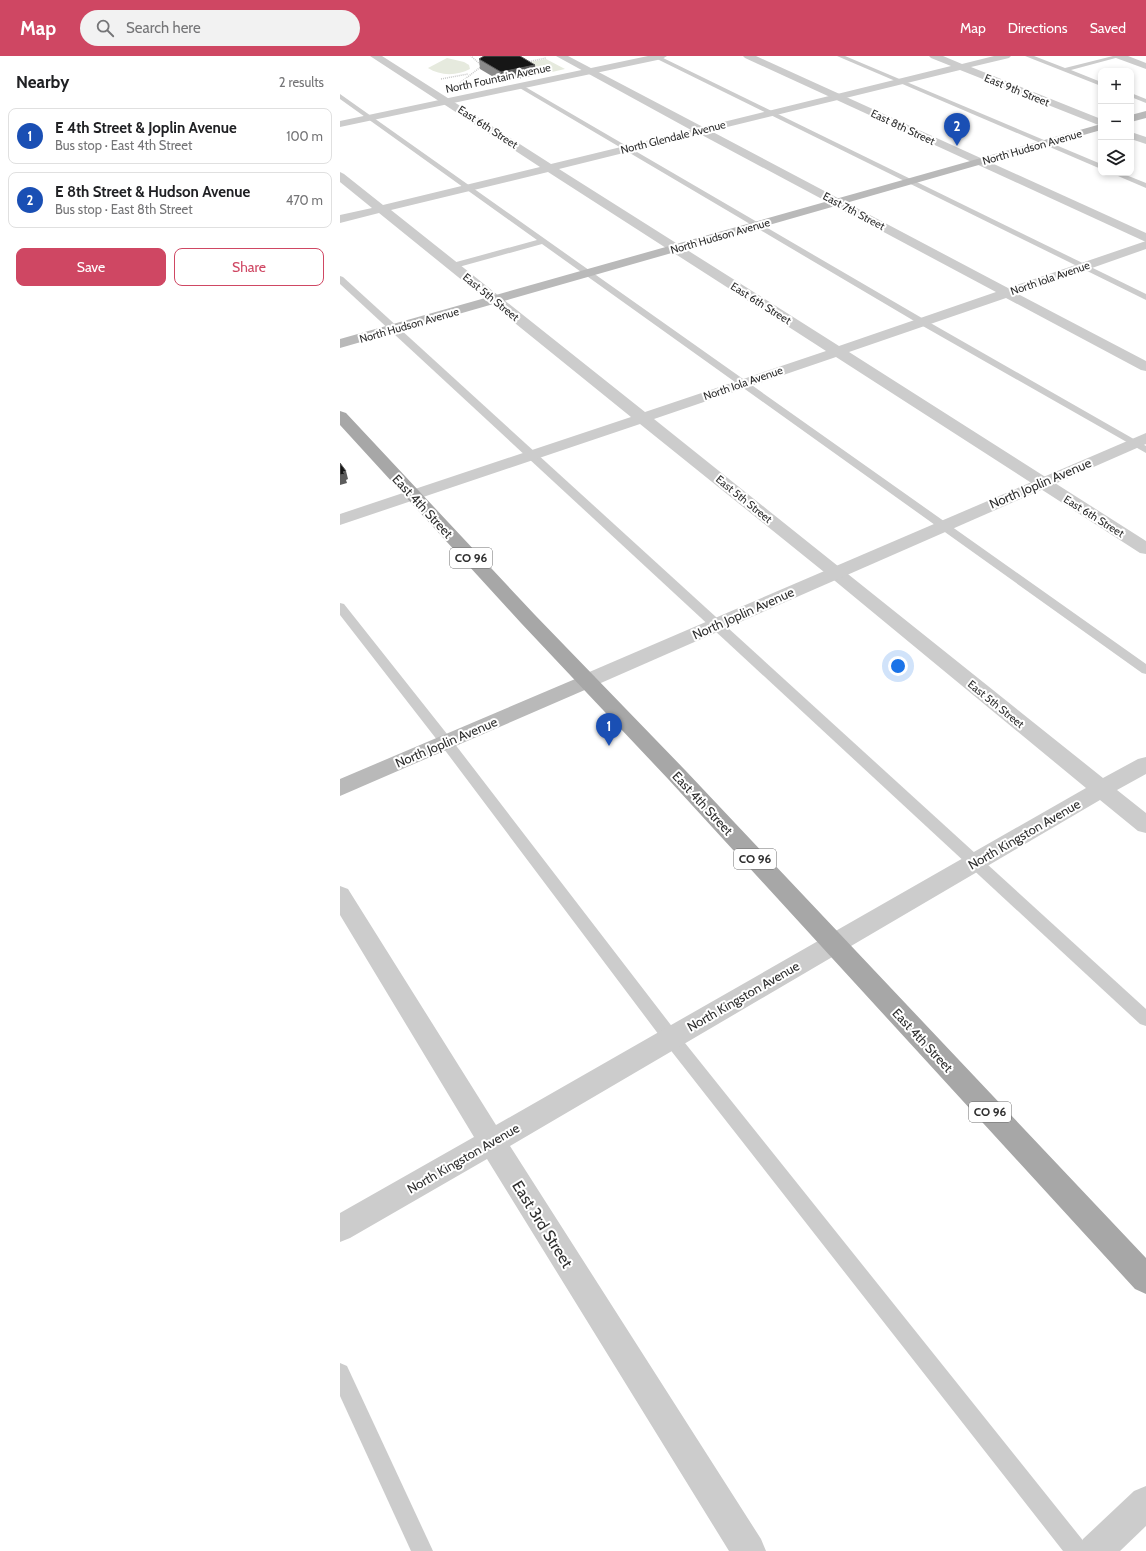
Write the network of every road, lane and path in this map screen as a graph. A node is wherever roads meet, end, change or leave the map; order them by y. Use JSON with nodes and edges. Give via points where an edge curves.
{"nodes":[{"id":1,"x":375,"y":56,"type":"edge"},
{"id":2,"x":471,"y":56,"type":"edge"},
{"id":3,"x":561,"y":56,"type":"edge"},
{"id":4,"x":657,"y":56,"type":"edge"},
{"id":5,"x":748,"y":56,"type":"edge"},
{"id":6,"x":840,"y":56,"type":"edge"},
{"id":7,"x":934,"y":56,"type":"edge"},
{"id":8,"x":1006,"y":56,"type":"edge"},
{"id":9,"x":1028,"y":56,"type":"edge"},
{"id":10,"x":1120,"y":56,"type":"edge"},
{"id":11,"x":546,"y":58,"type":"dead end"},
{"id":12,"x":525,"y":62,"type":"edge"},
{"id":13,"x":1146,"y":66,"type":"edge"},
{"id":14,"x":960,"y":67,"type":"junction"},
{"id":15,"x":1065,"y":70,"type":"junction"},
{"id":16,"x":482,"y":71,"type":"edge"},
{"id":17,"x":589,"y":71,"type":"junction"},
{"id":18,"x":463,"y":72,"type":"dead end"},
{"id":19,"x":475,"y":72,"type":"junction"},
{"id":20,"x":473,"y":73,"type":"junction"},
{"id":21,"x":466,"y":74,"type":"junction"},
{"id":22,"x":435,"y":81,"type":"dead end"},
{"id":23,"x":900,"y":82,"type":"junction"},
{"id":24,"x":1098,"y":83,"type":"edge"},
{"id":25,"x":520,"y":86,"type":"junction"},
{"id":26,"x":455,"y":88,"type":"dead end"},
{"id":27,"x":340,"y":96,"type":"edge"},
{"id":28,"x":1134,"y":96,"type":"edge"},
{"id":29,"x":837,"y":97,"type":"junction"},
{"id":30,"x":448,"y":101,"type":"junction"},
{"id":31,"x":1146,"y":101,"type":"edge"},
{"id":32,"x":770,"y":113,"type":"junction"},
{"id":33,"x":1146,"y":114,"type":"edge"},
{"id":34,"x":371,"y":118,"type":"junction"},
{"id":35,"x":1134,"y":118,"type":"edge"},
{"id":36,"x":1098,"y":122,"type":"edge"},
{"id":37,"x":340,"y":124,"type":"edge"},
{"id":38,"x":1098,"y":128,"type":"edge"},
{"id":39,"x":700,"y":130,"type":"junction"},
{"id":40,"x":1134,"y":136,"type":"edge"},
{"id":41,"x":1146,"y":141,"type":"edge"},
{"id":42,"x":1045,"y":143,"type":"junction"},
{"id":43,"x":626,"y":148,"type":"junction"},
{"id":44,"x":979,"y":162,"type":"junction"},
{"id":45,"x":1098,"y":166,"type":"edge"},
{"id":46,"x":551,"y":167,"type":"junction"},
{"id":47,"x":340,"y":176,"type":"edge"},
{"id":48,"x":1123,"y":176,"type":"edge"},
{"id":49,"x":911,"y":181,"type":"junction"},
{"id":50,"x":1146,"y":186,"type":"edge"},
{"id":51,"x":468,"y":187,"type":"junction"},
{"id":52,"x":837,"y":202,"type":"junction"},
{"id":53,"x":381,"y":209,"type":"junction"},
{"id":54,"x":340,"y":219,"type":"edge"},
{"id":55,"x":759,"y":225,"type":"junction"},
{"id":56,"x":1146,"y":238,"type":"edge"},
{"id":57,"x":543,"y":241,"type":"junction"},
{"id":58,"x":1146,"y":245,"type":"edge"},
{"id":59,"x":676,"y":249,"type":"junction"},
{"id":60,"x":452,"y":266,"type":"junction"},
{"id":61,"x":1085,"y":266,"type":"junction"},
{"id":62,"x":589,"y":274,"type":"junction"},
{"id":63,"x":340,"y":280,"type":"edge"},
{"id":64,"x":1008,"y":293,"type":"junction"},
{"id":65,"x":1146,"y":297,"type":"edge"},
{"id":66,"x":495,"y":300,"type":"junction"},
{"id":67,"x":924,"y":323,"type":"junction"},
{"id":68,"x":394,"y":329,"type":"junction"},
{"id":69,"x":340,"y":344,"type":"edge"},
{"id":70,"x":836,"y":351,"type":"junction"},
{"id":71,"x":1146,"y":367,"type":"edge"},
{"id":72,"x":742,"y":384,"type":"junction"},
{"id":73,"x":340,"y":416,"type":"edge"},
{"id":74,"x":642,"y":418,"type":"junction"},
{"id":75,"x":1142,"y":444,"type":"edge"},
{"id":76,"x":531,"y":456,"type":"junction"},
{"id":77,"x":1042,"y":483,"type":"junction"},
{"id":78,"x":413,"y":496,"type":"junction"},
{"id":79,"x":340,"y":520,"type":"edge"},
{"id":80,"x":943,"y":525,"type":"junction"},
{"id":81,"x":1146,"y":549,"type":"edge"},
{"id":82,"x":835,"y":572,"type":"junction"},
{"id":83,"x":340,"y":607,"type":"edge"},
{"id":84,"x":716,"y":625,"type":"junction"},
{"id":85,"x":1146,"y":670,"type":"edge"},
{"id":86,"x":587,"y":681,"type":"junction"},
{"id":87,"x":446,"y":742,"type":"junction"},
{"id":88,"x":1146,"y":764,"type":"edge"},
{"id":89,"x":340,"y":788,"type":"edge"},
{"id":90,"x":1100,"y":790,"type":"junction"},
{"id":91,"x":1146,"y":826,"type":"edge"},
{"id":92,"x":974,"y":862,"type":"junction"},
{"id":93,"x":340,"y":895,"type":"edge"},
{"id":94,"x":834,"y":944,"type":"junction"},
{"id":95,"x":1146,"y":1019,"type":"edge"},
{"id":96,"x":671,"y":1038,"type":"junction"},
{"id":97,"x":492,"y":1142,"type":"junction"},
{"id":98,"x":340,"y":1228,"type":"edge"},
{"id":99,"x":1146,"y":1279,"type":"edge"},
{"id":100,"x":340,"y":1373,"type":"edge"},
{"id":101,"x":1146,"y":1504,"type":"edge"},
{"id":102,"x":422,"y":1551,"type":"edge"},
{"id":103,"x":749,"y":1551,"type":"edge"},
{"id":104,"x":1077,"y":1551,"type":"edge"},
{"id":105,"x":1095,"y":1551,"type":"edge"}],
"edges":[{"from":1,"to":30,"type":"street","name":"East 6th Street"},
{"from":2,"to":19,"type":"path","via":[[482,66]]},
{"from":3,"to":17,"type":"street","name":"East 7th Street"},
{"from":4,"to":17,"type":"street","name":"North Fountain Avenue"},
{"from":4,"to":32,"type":"lane"},
{"from":5,"to":29,"type":"street","name":"East 8th Street"},
{"from":6,"to":23,"type":"lane"},
{"from":7,"to":14,"type":"street","name":"East 9th Street"},
{"from":8,"to":14,"type":"street","name":"North Glendale Avenue"},
{"from":9,"to":15,"type":"lane"},
{"from":10,"to":13,"type":"street"},
{"from":10,"to":15,"type":"lane"},
{"from":11,"to":12,"type":"path"},
{"from":14,"to":23,"type":"street","name":"North Glendale Avenue"},
{"from":14,"to":36,"type":"street","name":"East 9th Street"},
{"from":15,"to":24,"type":"lane"},
{"from":16,"to":19,"type":"path"},
{"from":17,"to":25,"type":"street","name":"North Fountain Avenue"},
{"from":17,"to":39,"type":"street","name":"East 7th Street"},
{"from":18,"to":21,"type":"path"},
{"from":19,"to":20,"type":"path"},
{"from":20,"to":21,"type":"path"},
{"from":20,"to":26,"type":"path","via":[[461,80]]},
{"from":21,"to":22,"type":"path"},
{"from":23,"to":29,"type":"street","name":"North Glendale Avenue"},
{"from":23,"to":42,"type":"lane"},
{"from":25,"to":30,"type":"street","name":"North Fountain Avenue"},
{"from":25,"to":43,"type":"lane"},
{"from":27,"to":34,"type":"lane"},
{"from":28,"to":31,"type":"lane"},
{"from":29,"to":32,"type":"street","name":"North Glendale Avenue"},
{"from":29,"to":44,"type":"street","name":"East 8th Street"},
{"from":30,"to":34,"type":"street","name":"North Fountain Avenue"},
{"from":30,"to":46,"type":"street","name":"East 6th Street"},
{"from":32,"to":39,"type":"street","name":"North Glendale Avenue"},
{"from":32,"to":49,"type":"lane"},
{"from":33,"to":35,"type":"main road"},
{"from":34,"to":37,"type":"street","name":"North Fountain Avenue"},
{"from":34,"to":51,"type":"lane"},
{"from":38,"to":42,"type":"main road","name":"North Hudson Avenue"},
{"from":39,"to":43,"type":"street","name":"North Glendale Avenue"},
{"from":39,"to":52,"type":"street","name":"East 7th Street"},
{"from":40,"to":41,"type":"street"},
{"from":42,"to":44,"type":"main road","name":"North Hudson Avenue"},
{"from":42,"to":45,"type":"lane"},
{"from":43,"to":46,"type":"street","name":"North Glendale Avenue"},
{"from":43,"to":55,"type":"lane"},
{"from":44,"to":49,"type":"main road","name":"North Hudson Avenue"},
{"from":44,"to":56,"type":"street","name":"East 8th Street"},
{"from":46,"to":51,"type":"street","name":"North Glendale Avenue"},
{"from":46,"to":59,"type":"street","name":"East 6th Street"},
{"from":47,"to":53,"type":"street","name":"East 5th Street"},
{"from":48,"to":50,"type":"lane"},
{"from":49,"to":52,"type":"main road","name":"North Hudson Avenue"},
{"from":49,"to":61,"type":"lane"},
{"from":51,"to":53,"type":"street","name":"North Glendale Avenue"},
{"from":51,"to":57,"type":"lane"},
{"from":52,"to":55,"type":"main road","name":"North Hudson Avenue"},
{"from":52,"to":64,"type":"street","name":"East 7th Street"},
{"from":53,"to":54,"type":"street","name":"North Glendale Avenue"},
{"from":53,"to":60,"type":"street","name":"East 5th Street"},
{"from":55,"to":59,"type":"main road","name":"North Hudson Avenue"},
{"from":55,"to":67,"type":"lane"},
{"from":57,"to":60,"type":"lane"},
{"from":57,"to":62,"type":"lane"},
{"from":58,"to":61,"type":"street","name":"North Iola Avenue"},
{"from":59,"to":62,"type":"main road","name":"North Hudson Avenue"},
{"from":59,"to":70,"type":"street","name":"East 6th Street"},
{"from":60,"to":66,"type":"street","name":"East 5th Street"},
{"from":61,"to":64,"type":"street","name":"North Iola Avenue"},
{"from":61,"to":65,"type":"lane"},
{"from":62,"to":66,"type":"main road","name":"North Hudson Avenue"},
{"from":62,"to":72,"type":"lane"},
{"from":63,"to":68,"type":"lane"},
{"from":64,"to":67,"type":"street","name":"North Iola Avenue"},
{"from":64,"to":71,"type":"street","name":"East 7th Street"},
{"from":66,"to":68,"type":"main road","name":"North Hudson Avenue"},
{"from":66,"to":74,"type":"street","name":"East 5th Street"},
{"from":67,"to":70,"type":"street","name":"North Iola Avenue"},
{"from":67,"to":75,"type":"lane"},
{"from":68,"to":69,"type":"main road","name":"North Hudson Avenue"},
{"from":68,"to":76,"type":"lane"},
{"from":70,"to":72,"type":"street","name":"North Iola Avenue"},
{"from":70,"to":77,"type":"street","name":"East 6th Street"},
{"from":72,"to":74,"type":"street","name":"North Iola Avenue"},
{"from":72,"to":80,"type":"lane"},
{"from":73,"to":78,"type":"main road","name":"East 4th Street","number":"CO 96"},
{"from":74,"to":76,"type":"street","name":"North Iola Avenue"},
{"from":74,"to":82,"type":"street","name":"East 5th Street"},
{"from":75,"to":77,"type":"street","name":"North Joplin Avenue"},
{"from":76,"to":78,"type":"street","name":"North Iola Avenue"},
{"from":76,"to":84,"type":"lane"},
{"from":77,"to":80,"type":"street","name":"North Joplin Avenue"},
{"from":77,"to":81,"type":"street","name":"East 6th Street"},
{"from":78,"to":79,"type":"street","name":"North Iola Avenue"},
{"from":78,"to":86,"type":"main road","name":"East 4th Street","number":"CO 96"},
{"from":80,"to":82,"type":"street","name":"North Joplin Avenue"},
{"from":80,"to":85,"type":"lane"},
{"from":82,"to":84,"type":"street","name":"North Joplin Avenue"},
{"from":82,"to":90,"type":"street","name":"East 5th Street"},
{"from":83,"to":87,"type":"lane"},
{"from":84,"to":86,"type":"street","name":"North Joplin Avenue"},
{"from":84,"to":92,"type":"lane"},
{"from":86,"to":87,"type":"main road","name":"North Joplin Avenue"},
{"from":86,"to":94,"type":"main road","name":"East 4th Street","number":"CO 96"},
{"from":87,"to":89,"type":"main road","name":"North Joplin Avenue"},
{"from":87,"to":96,"type":"lane"},
{"from":88,"to":90,"type":"street","name":"North Kingston Avenue"},
{"from":90,"to":91,"type":"street","name":"East 5th Street"},
{"from":90,"to":92,"type":"street","name":"North Kingston Avenue"},
{"from":92,"to":94,"type":"street","name":"North Kingston Avenue"},
{"from":92,"to":95,"type":"lane"},
{"from":93,"to":97,"type":"street","name":"East 3rd Street"},
{"from":94,"to":96,"type":"street","name":"North Kingston Avenue"},
{"from":94,"to":99,"type":"main road","name":"East 4th Street","number":"CO 96"},
{"from":96,"to":97,"type":"street","name":"North Kingston Avenue"},
{"from":96,"to":104,"type":"lane"},
{"from":97,"to":98,"type":"street","name":"North Kingston Avenue"},
{"from":97,"to":103,"type":"street","name":"East 3rd Street"},
{"from":100,"to":102,"type":"lane"},
{"from":101,"to":105,"type":"street"}]}
